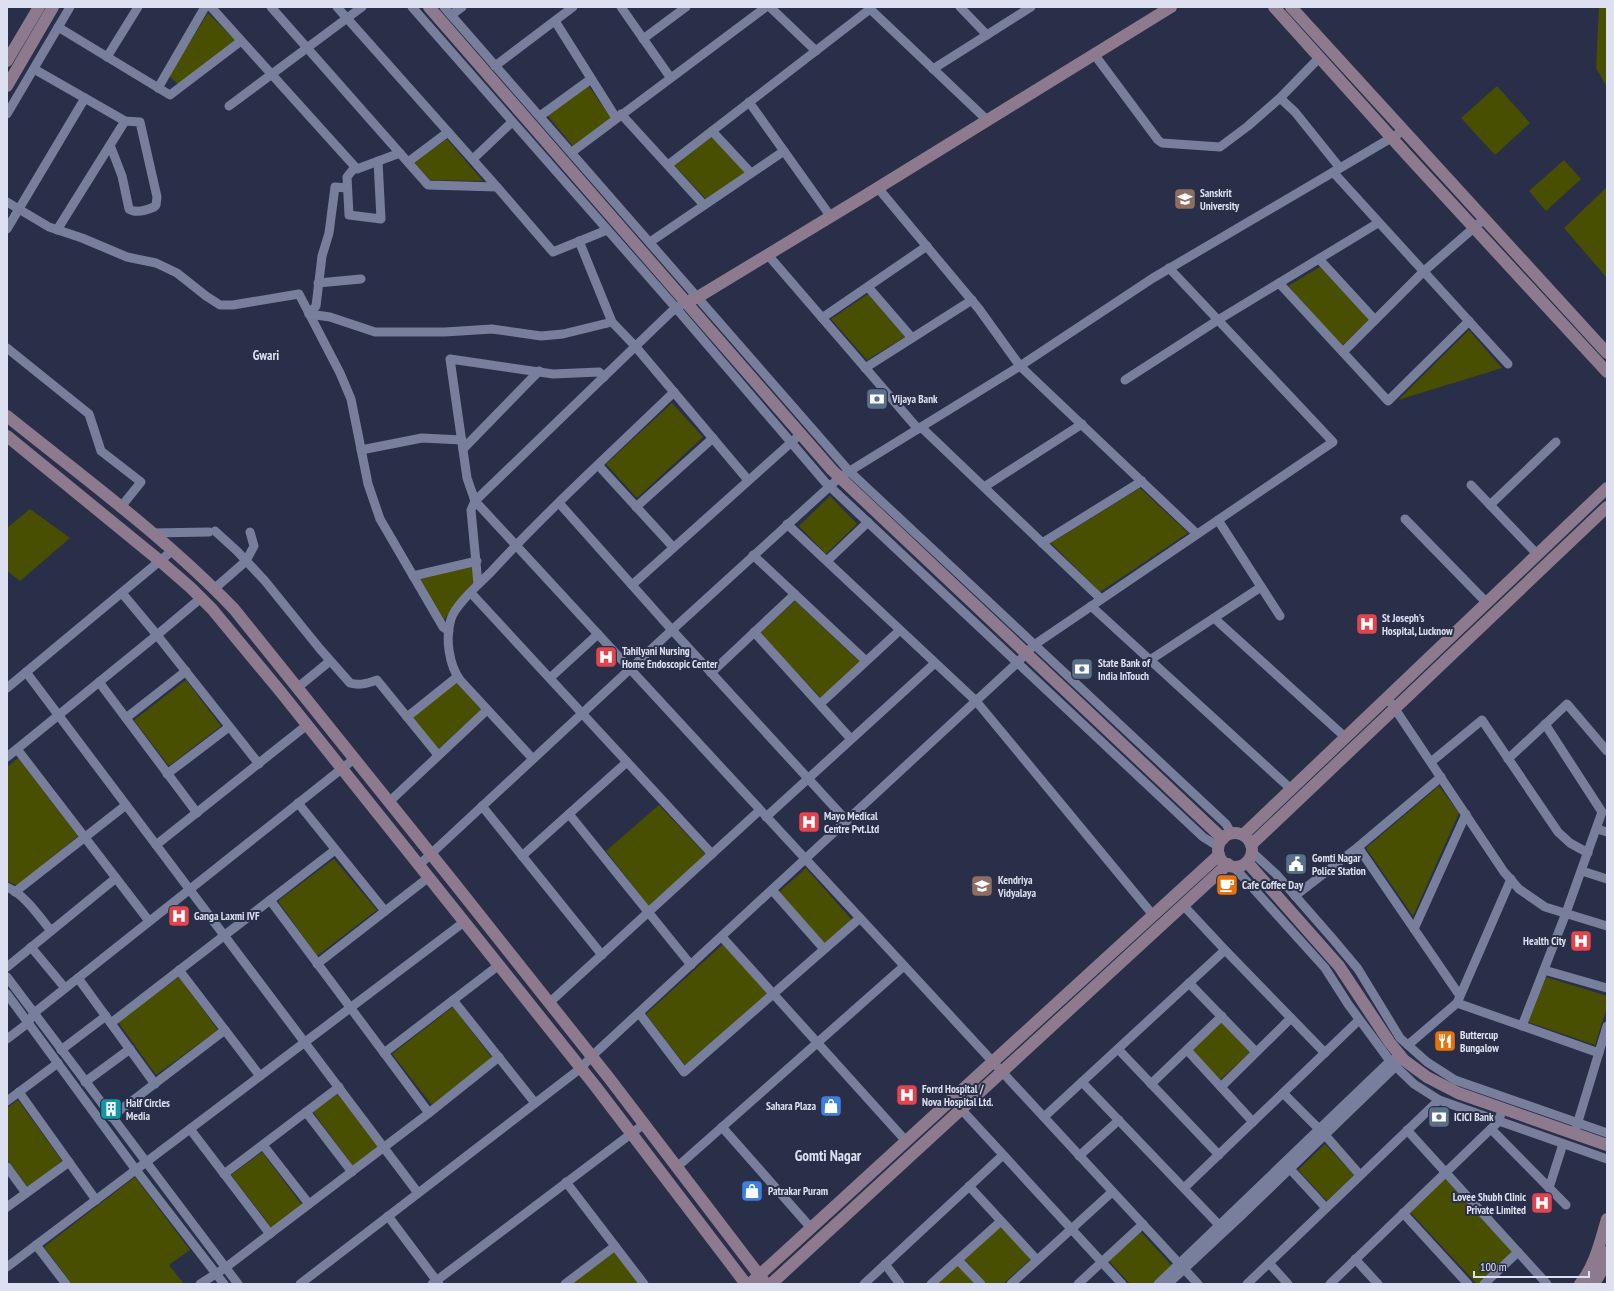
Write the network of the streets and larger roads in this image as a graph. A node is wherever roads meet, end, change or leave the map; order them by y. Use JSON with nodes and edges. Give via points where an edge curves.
{"nodes":[{"id":1,"x":39,"y":7,"type":"edge"},
{"id":2,"x":53,"y":7,"type":"edge"},
{"id":3,"x":70,"y":7,"type":"edge"},
{"id":4,"x":138,"y":7,"type":"edge"},
{"id":5,"x":205,"y":7,"type":"edge"},
{"id":6,"x":211,"y":7,"type":"edge"},
{"id":7,"x":271,"y":7,"type":"edge"},
{"id":8,"x":337,"y":7,"type":"edge"},
{"id":9,"x":362,"y":7,"type":"edge"},
{"id":10,"x":412,"y":7,"type":"edge"},
{"id":11,"x":429,"y":7,"type":"edge"},
{"id":12,"x":444,"y":7,"type":"edge"},
{"id":13,"x":462,"y":7,"type":"edge"},
{"id":14,"x":573,"y":7,"type":"edge"},
{"id":15,"x":621,"y":7,"type":"edge"},
{"id":16,"x":686,"y":7,"type":"edge"},
{"id":17,"x":766,"y":7,"type":"edge"},
{"id":18,"x":770,"y":7,"type":"edge"},
{"id":19,"x":960,"y":7,"type":"edge"},
{"id":20,"x":1029,"y":7,"type":"edge"},
{"id":21,"x":1156,"y":7,"type":"edge"},
{"id":22,"x":1171,"y":7,"type":"edge"},
{"id":23,"x":1274,"y":7,"type":"edge"},
{"id":24,"x":1291,"y":7,"type":"edge"},
{"id":25,"x":869,"y":8,"type":"edge"},
{"id":26,"x":451,"y":15,"type":"junction"},
{"id":27,"x":347,"y":18,"type":"junction"},
{"id":28,"x":555,"y":21,"type":"junction"},
{"id":29,"x":58,"y":27,"type":"junction"},
{"id":30,"x":987,"y":35,"type":"junction"},
{"id":31,"x":643,"y":39,"type":"junction"},
{"id":32,"x":241,"y":41,"type":"junction"},
{"id":33,"x":306,"y":48,"type":"junction"},
{"id":34,"x":816,"y":51,"type":"junction"},
{"id":35,"x":1094,"y":54,"type":"junction"},
{"id":36,"x":108,"y":57,"type":"junction"},
{"id":37,"x":1319,"y":58,"type":"junction"},
{"id":38,"x":7,"y":61,"type":"edge"},
{"id":39,"x":495,"y":66,"type":"junction"},
{"id":40,"x":34,"y":68,"type":"junction"},
{"id":41,"x":933,"y":69,"type":"junction"},
{"id":42,"x":271,"y":74,"type":"junction"},
{"id":43,"x":670,"y":77,"type":"junction"},
{"id":44,"x":591,"y":79,"type":"junction"},
{"id":45,"x":7,"y":86,"type":"edge"},
{"id":46,"x":158,"y":88,"type":"junction"},
{"id":47,"x":85,"y":98,"type":"junction"},
{"id":48,"x":1280,"y":98,"type":"junction"},
{"id":49,"x":749,"y":102,"type":"junction"},
{"id":50,"x":229,"y":106,"type":"dead end"},
{"id":51,"x":7,"y":114,"type":"edge"},
{"id":52,"x":540,"y":116,"type":"junction"},
{"id":53,"x":619,"y":116,"type":"junction"},
{"id":54,"x":985,"y":118,"type":"junction"},
{"id":55,"x":125,"y":121,"type":"junction"},
{"id":56,"x":512,"y":122,"type":"junction"},
{"id":57,"x":712,"y":131,"type":"junction"},
{"id":58,"x":1403,"y":131,"type":"junction"},
{"id":59,"x":448,"y":132,"type":"junction"},
{"id":60,"x":1391,"y":138,"type":"junction"},
{"id":61,"x":110,"y":145,"type":"junction"},
{"id":62,"x":784,"y":151,"type":"junction"},
{"id":63,"x":572,"y":152,"type":"junction"},
{"id":64,"x":400,"y":153,"type":"junction"},
{"id":65,"x":473,"y":159,"type":"junction"},
{"id":66,"x":378,"y":161,"type":"junction"},
{"id":67,"x":408,"y":162,"type":"junction"},
{"id":68,"x":668,"y":165,"type":"junction"},
{"id":69,"x":354,"y":167,"type":"junction"},
{"id":70,"x":1336,"y":170,"type":"junction"},
{"id":71,"x":751,"y":173,"type":"junction"},
{"id":72,"x":498,"y":187,"type":"junction"},
{"id":73,"x":348,"y":188,"type":"junction"},
{"id":74,"x":878,"y":188,"type":"junction"},
{"id":75,"x":7,"y":202,"type":"edge"},
{"id":76,"x":704,"y":205,"type":"junction"},
{"id":77,"x":19,"y":209,"type":"junction"},
{"id":78,"x":829,"y":214,"type":"junction"},
{"id":79,"x":1484,"y":219,"type":"junction"},
{"id":80,"x":1378,"y":223,"type":"junction"},
{"id":81,"x":1474,"y":228,"type":"junction"},
{"id":82,"x":7,"y":229,"type":"edge"},
{"id":83,"x":57,"y":230,"type":"junction"},
{"id":84,"x":607,"y":230,"type":"junction"},
{"id":85,"x":579,"y":242,"type":"junction"},
{"id":86,"x":650,"y":242,"type":"junction"},
{"id":87,"x":927,"y":246,"type":"junction"},
{"id":88,"x":768,"y":255,"type":"junction"},
{"id":89,"x":1319,"y":259,"type":"junction"},
{"id":90,"x":1169,"y":268,"type":"junction"},
{"id":91,"x":1424,"y":272,"type":"junction"},
{"id":92,"x":361,"y":279,"type":"dead end"},
{"id":93,"x":318,"y":283,"type":"junction"},
{"id":94,"x":1279,"y":283,"type":"junction"},
{"id":95,"x":868,"y":287,"type":"junction"},
{"id":96,"x":696,"y":294,"type":"junction"},
{"id":97,"x":972,"y":300,"type":"junction"},
{"id":98,"x":681,"y":305,"type":"junction"},
{"id":99,"x":309,"y":314,"type":"junction"},
{"id":100,"x":822,"y":318,"type":"junction"},
{"id":101,"x":1218,"y":320,"type":"junction"},
{"id":102,"x":1375,"y":320,"type":"junction"},
{"id":103,"x":1469,"y":321,"type":"junction"},
{"id":104,"x":612,"y":322,"type":"junction"},
{"id":105,"x":912,"y":338,"type":"junction"},
{"id":106,"x":635,"y":346,"type":"junction"},
{"id":107,"x":7,"y":348,"type":"edge"},
{"id":108,"x":1343,"y":352,"type":"junction"},
{"id":109,"x":1607,"y":353,"type":"edge"},
{"id":110,"x":1508,"y":364,"type":"dead end"},
{"id":111,"x":1020,"y":366,"type":"junction"},
{"id":112,"x":865,"y":368,"type":"junction"},
{"id":113,"x":538,"y":371,"type":"junction"},
{"id":114,"x":1607,"y":372,"type":"edge"},
{"id":115,"x":604,"y":377,"type":"junction"},
{"id":116,"x":1125,"y":380,"type":"dead end"},
{"id":117,"x":674,"y":392,"type":"junction"},
{"id":118,"x":7,"y":416,"type":"edge"},
{"id":119,"x":1082,"y":424,"type":"junction"},
{"id":120,"x":919,"y":428,"type":"junction"},
{"id":121,"x":800,"y":434,"type":"junction"},
{"id":122,"x":7,"y":436,"type":"edge"},
{"id":123,"x":713,"y":438,"type":"junction"},
{"id":124,"x":791,"y":442,"type":"junction"},
{"id":125,"x":1556,"y":442,"type":"dead end"},
{"id":126,"x":463,"y":445,"type":"junction"},
{"id":127,"x":361,"y":450,"type":"junction"},
{"id":128,"x":598,"y":466,"type":"junction"},
{"id":129,"x":844,"y":474,"type":"junction"},
{"id":130,"x":748,"y":480,"type":"junction"},
{"id":131,"x":1142,"y":481,"type":"junction"},
{"id":132,"x":1471,"y":485,"type":"dead end"},
{"id":133,"x":830,"y":486,"type":"junction"},
{"id":134,"x":984,"y":487,"type":"junction"},
{"id":135,"x":1607,"y":488,"type":"edge"},
{"id":136,"x":475,"y":502,"type":"junction"},
{"id":137,"x":559,"y":503,"type":"junction"},
{"id":138,"x":1490,"y":505,"type":"junction"},
{"id":139,"x":636,"y":507,"type":"junction"},
{"id":140,"x":1607,"y":507,"type":"edge"},
{"id":141,"x":120,"y":508,"type":"junction"},
{"id":142,"x":1405,"y":519,"type":"dead end"},
{"id":143,"x":1218,"y":520,"type":"junction"},
{"id":144,"x":868,"y":522,"type":"junction"},
{"id":145,"x":787,"y":524,"type":"junction"},
{"id":146,"x":250,"y":532,"type":"dead end"},
{"id":147,"x":151,"y":533,"type":"junction"},
{"id":148,"x":1197,"y":534,"type":"junction"},
{"id":149,"x":1042,"y":543,"type":"junction"},
{"id":150,"x":515,"y":545,"type":"junction"},
{"id":151,"x":673,"y":548,"type":"junction"},
{"id":152,"x":173,"y":550,"type":"junction"},
{"id":153,"x":1536,"y":554,"type":"junction"},
{"id":154,"x":753,"y":555,"type":"junction"},
{"id":155,"x":160,"y":561,"type":"junction"},
{"id":156,"x":246,"y":561,"type":"junction"},
{"id":157,"x":477,"y":561,"type":"junction"},
{"id":158,"x":826,"y":561,"type":"junction"},
{"id":159,"x":413,"y":576,"type":"junction"},
{"id":160,"x":478,"y":584,"type":"junction"},
{"id":161,"x":632,"y":585,"type":"junction"},
{"id":162,"x":1261,"y":587,"type":"junction"},
{"id":163,"x":214,"y":588,"type":"junction"},
{"id":164,"x":471,"y":593,"type":"junction"},
{"id":165,"x":122,"y":594,"type":"junction"},
{"id":166,"x":795,"y":594,"type":"junction"},
{"id":167,"x":201,"y":598,"type":"junction"},
{"id":168,"x":1101,"y":599,"type":"junction"},
{"id":169,"x":1486,"y":602,"type":"junction"},
{"id":170,"x":1091,"y":606,"type":"junction"},
{"id":171,"x":1280,"y":616,"type":"dead end"},
{"id":172,"x":1214,"y":618,"type":"junction"},
{"id":173,"x":672,"y":630,"type":"junction"},
{"id":174,"x":900,"y":630,"type":"junction"},
{"id":175,"x":449,"y":631,"type":"junction"},
{"id":176,"x":754,"y":632,"type":"junction"},
{"id":177,"x":598,"y":634,"type":"junction"},
{"id":178,"x":157,"y":635,"type":"junction"},
{"id":179,"x":1026,"y":653,"type":"junction"},
{"id":180,"x":1150,"y":660,"type":"junction"},
{"id":181,"x":330,"y":661,"type":"junction"},
{"id":182,"x":866,"y":661,"type":"junction"},
{"id":183,"x":935,"y":663,"type":"junction"},
{"id":184,"x":630,"y":669,"type":"junction"},
{"id":185,"x":186,"y":671,"type":"junction"},
{"id":186,"x":26,"y":672,"type":"junction"},
{"id":187,"x":711,"y":673,"type":"junction"},
{"id":188,"x":457,"y":677,"type":"junction"},
{"id":189,"x":550,"y":678,"type":"junction"},
{"id":190,"x":98,"y":682,"type":"junction"},
{"id":191,"x":7,"y":688,"type":"edge"},
{"id":192,"x":297,"y":688,"type":"junction"},
{"id":193,"x":1387,"y":697,"type":"junction"},
{"id":194,"x":976,"y":701,"type":"junction"},
{"id":195,"x":820,"y":704,"type":"junction"},
{"id":196,"x":1395,"y":708,"type":"junction"},
{"id":197,"x":487,"y":710,"type":"junction"},
{"id":198,"x":582,"y":713,"type":"junction"},
{"id":199,"x":58,"y":715,"type":"junction"},
{"id":200,"x":407,"y":717,"type":"junction"},
{"id":201,"x":126,"y":718,"type":"junction"},
{"id":202,"x":1545,"y":724,"type":"junction"},
{"id":203,"x":307,"y":726,"type":"junction"},
{"id":204,"x":230,"y":727,"type":"junction"},
{"id":205,"x":1345,"y":737,"type":"junction"},
{"id":206,"x":851,"y":739,"type":"junction"},
{"id":207,"x":17,"y":749,"type":"junction"},
{"id":208,"x":1607,"y":751,"type":"edge"},
{"id":209,"x":438,"y":755,"type":"junction"},
{"id":210,"x":7,"y":756,"type":"edge"},
{"id":211,"x":354,"y":759,"type":"junction"},
{"id":212,"x":533,"y":759,"type":"junction"},
{"id":213,"x":1508,"y":759,"type":"junction"},
{"id":214,"x":627,"y":762,"type":"junction"},
{"id":215,"x":1431,"y":762,"type":"junction"},
{"id":216,"x":259,"y":764,"type":"junction"},
{"id":217,"x":342,"y":769,"type":"junction"},
{"id":218,"x":168,"y":774,"type":"junction"},
{"id":219,"x":1441,"y":777,"type":"junction"},
{"id":220,"x":808,"y":778,"type":"junction"},
{"id":221,"x":1291,"y":789,"type":"junction"},
{"id":222,"x":389,"y":802,"type":"junction"},
{"id":223,"x":298,"y":803,"type":"junction"},
{"id":224,"x":126,"y":805,"type":"junction"},
{"id":225,"x":482,"y":806,"type":"junction"},
{"id":226,"x":197,"y":813,"type":"junction"},
{"id":227,"x":763,"y":813,"type":"junction"},
{"id":228,"x":569,"y":814,"type":"junction"},
{"id":229,"x":1466,"y":814,"type":"junction"},
{"id":230,"x":847,"y":821,"type":"junction"},
{"id":231,"x":1596,"y":829,"type":"junction"},
{"id":232,"x":1607,"y":832,"type":"edge"},
{"id":233,"x":1243,"y":835,"type":"junction"},
{"id":234,"x":85,"y":837,"type":"junction"},
{"id":235,"x":1223,"y":843,"type":"junction"},
{"id":236,"x":156,"y":845,"type":"junction"},
{"id":237,"x":1358,"y":847,"type":"junction"},
{"id":238,"x":335,"y":850,"type":"junction"},
{"id":239,"x":1250,"y":853,"type":"junction"},
{"id":240,"x":1588,"y":853,"type":"junction"},
{"id":241,"x":431,"y":854,"type":"junction"},
{"id":242,"x":712,"y":854,"type":"junction"},
{"id":243,"x":522,"y":856,"type":"junction"},
{"id":244,"x":806,"y":859,"type":"junction"},
{"id":245,"x":419,"y":865,"type":"junction"},
{"id":246,"x":1230,"y":865,"type":"junction"},
{"id":247,"x":1582,"y":871,"type":"junction"},
{"id":248,"x":429,"y":877,"type":"junction"},
{"id":249,"x":116,"y":878,"type":"junction"},
{"id":250,"x":1510,"y":879,"type":"junction"},
{"id":251,"x":1607,"y":879,"type":"edge"},
{"id":252,"x":11,"y":890,"type":"edge"},
{"id":253,"x":189,"y":890,"type":"junction"},
{"id":254,"x":772,"y":890,"type":"junction"},
{"id":255,"x":1295,"y":896,"type":"junction"},
{"id":256,"x":270,"y":900,"type":"junction"},
{"id":257,"x":1183,"y":905,"type":"junction"},
{"id":258,"x":384,"y":911,"type":"junction"},
{"id":259,"x":648,"y":912,"type":"junction"},
{"id":260,"x":1566,"y":914,"type":"junction"},
{"id":261,"x":1153,"y":915,"type":"junction"},
{"id":262,"x":860,"y":918,"type":"junction"},
{"id":263,"x":149,"y":921,"type":"junction"},
{"id":264,"x":464,"y":922,"type":"junction"},
{"id":265,"x":1607,"y":926,"type":"edge"},
{"id":266,"x":1414,"y":929,"type":"junction"},
{"id":267,"x":51,"y":931,"type":"junction"},
{"id":268,"x":224,"y":935,"type":"junction"},
{"id":269,"x":722,"y":937,"type":"junction"},
{"id":270,"x":31,"y":947,"type":"junction"},
{"id":271,"x":824,"y":949,"type":"junction"},
{"id":272,"x":1225,"y":950,"type":"junction"},
{"id":273,"x":602,"y":955,"type":"junction"},
{"id":274,"x":317,"y":964,"type":"junction"},
{"id":275,"x":499,"y":965,"type":"junction"},
{"id":276,"x":691,"y":965,"type":"junction"},
{"id":277,"x":904,"y":966,"type":"junction"},
{"id":278,"x":7,"y":967,"type":"edge"},
{"id":279,"x":179,"y":970,"type":"junction"},
{"id":280,"x":1544,"y":970,"type":"junction"},
{"id":281,"x":7,"y":977,"type":"edge"},
{"id":282,"x":78,"y":978,"type":"junction"},
{"id":283,"x":1189,"y":983,"type":"junction"},
{"id":284,"x":65,"y":988,"type":"junction"},
{"id":285,"x":1607,"y":988,"type":"edge"},
{"id":286,"x":7,"y":994,"type":"edge"},
{"id":287,"x":774,"y":994,"type":"junction"},
{"id":288,"x":453,"y":1000,"type":"junction"},
{"id":289,"x":1458,"y":1000,"type":"junction"},
{"id":290,"x":550,"y":1003,"type":"junction"},
{"id":291,"x":350,"y":1008,"type":"junction"},
{"id":292,"x":34,"y":1013,"type":"junction"},
{"id":293,"x":639,"y":1013,"type":"junction"},
{"id":294,"x":1222,"y":1016,"type":"junction"},
{"id":295,"x":1291,"y":1018,"type":"junction"},
{"id":296,"x":108,"y":1020,"type":"junction"},
{"id":297,"x":1359,"y":1020,"type":"junction"},
{"id":298,"x":28,"y":1023,"type":"junction"},
{"id":299,"x":1522,"y":1026,"type":"junction"},
{"id":300,"x":1607,"y":1026,"type":"edge"},
{"id":301,"x":225,"y":1030,"type":"junction"},
{"id":302,"x":7,"y":1039,"type":"edge"},
{"id":303,"x":305,"y":1042,"type":"junction"},
{"id":304,"x":817,"y":1042,"type":"junction"},
{"id":305,"x":1408,"y":1045,"type":"junction"},
{"id":306,"x":130,"y":1049,"type":"junction"},
{"id":307,"x":1118,"y":1049,"type":"junction"},
{"id":308,"x":61,"y":1050,"type":"junction"},
{"id":309,"x":1187,"y":1050,"type":"junction"},
{"id":310,"x":1256,"y":1052,"type":"junction"},
{"id":311,"x":1416,"y":1052,"type":"junction"},
{"id":312,"x":384,"y":1053,"type":"junction"},
{"id":313,"x":1325,"y":1053,"type":"junction"},
{"id":314,"x":1599,"y":1053,"type":"junction"},
{"id":315,"x":592,"y":1056,"type":"junction"},
{"id":316,"x":499,"y":1057,"type":"junction"},
{"id":317,"x":992,"y":1062,"type":"junction"},
{"id":318,"x":1398,"y":1062,"type":"junction"},
{"id":319,"x":58,"y":1064,"type":"junction"},
{"id":320,"x":581,"y":1068,"type":"junction"},
{"id":321,"x":1002,"y":1072,"type":"junction"},
{"id":322,"x":260,"y":1076,"type":"junction"},
{"id":323,"x":85,"y":1082,"type":"junction"},
{"id":324,"x":1082,"y":1082,"type":"junction"},
{"id":325,"x":155,"y":1084,"type":"junction"},
{"id":326,"x":1151,"y":1084,"type":"junction"},
{"id":327,"x":339,"y":1087,"type":"junction"},
{"id":328,"x":1221,"y":1087,"type":"junction"},
{"id":329,"x":19,"y":1092,"type":"junction"},
{"id":330,"x":1283,"y":1093,"type":"junction"},
{"id":331,"x":1439,"y":1100,"type":"junction"},
{"id":332,"x":7,"y":1101,"type":"edge"},
{"id":333,"x":535,"y":1103,"type":"junction"},
{"id":334,"x":961,"y":1109,"type":"junction"},
{"id":335,"x":1502,"y":1109,"type":"junction"},
{"id":336,"x":306,"y":1112,"type":"junction"},
{"id":337,"x":429,"y":1113,"type":"junction"},
{"id":338,"x":111,"y":1117,"type":"junction"},
{"id":339,"x":1044,"y":1117,"type":"junction"},
{"id":340,"x":1119,"y":1120,"type":"junction"},
{"id":341,"x":1499,"y":1121,"type":"junction"},
{"id":342,"x":1253,"y":1122,"type":"junction"},
{"id":343,"x":644,"y":1124,"type":"junction"},
{"id":344,"x":722,"y":1127,"type":"junction"},
{"id":345,"x":1576,"y":1128,"type":"junction"},
{"id":346,"x":190,"y":1129,"type":"junction"},
{"id":347,"x":1491,"y":1129,"type":"junction"},
{"id":348,"x":1407,"y":1130,"type":"junction"},
{"id":349,"x":1322,"y":1132,"type":"junction"},
{"id":350,"x":631,"y":1133,"type":"junction"},
{"id":351,"x":1607,"y":1133,"type":"edge"},
{"id":352,"x":906,"y":1141,"type":"junction"},
{"id":353,"x":1563,"y":1144,"type":"junction"},
{"id":354,"x":263,"y":1145,"type":"junction"},
{"id":355,"x":1607,"y":1145,"type":"edge"},
{"id":356,"x":384,"y":1147,"type":"junction"},
{"id":357,"x":1003,"y":1155,"type":"junction"},
{"id":358,"x":1219,"y":1155,"type":"junction"},
{"id":359,"x":1080,"y":1156,"type":"junction"},
{"id":360,"x":1607,"y":1159,"type":"edge"},
{"id":361,"x":69,"y":1162,"type":"junction"},
{"id":362,"x":145,"y":1163,"type":"junction"},
{"id":363,"x":7,"y":1167,"type":"edge"},
{"id":364,"x":677,"y":1167,"type":"junction"},
{"id":365,"x":1290,"y":1169,"type":"junction"},
{"id":366,"x":136,"y":1170,"type":"junction"},
{"id":367,"x":352,"y":1172,"type":"junction"},
{"id":368,"x":1446,"y":1172,"type":"junction"},
{"id":369,"x":224,"y":1174,"type":"junction"},
{"id":370,"x":1360,"y":1175,"type":"junction"},
{"id":371,"x":566,"y":1182,"type":"junction"},
{"id":372,"x":969,"y":1186,"type":"junction"},
{"id":373,"x":1184,"y":1188,"type":"junction"},
{"id":374,"x":1549,"y":1188,"type":"junction"},
{"id":375,"x":1112,"y":1192,"type":"junction"},
{"id":376,"x":26,"y":1193,"type":"junction"},
{"id":377,"x":418,"y":1193,"type":"junction"},
{"id":378,"x":96,"y":1200,"type":"junction"},
{"id":379,"x":309,"y":1204,"type":"junction"},
{"id":380,"x":1566,"y":1206,"type":"dead end"},
{"id":381,"x":7,"y":1207,"type":"edge"},
{"id":382,"x":1326,"y":1208,"type":"junction"},
{"id":383,"x":1403,"y":1213,"type":"junction"},
{"id":384,"x":388,"y":1216,"type":"junction"},
{"id":385,"x":1607,"y":1219,"type":"edge"},
{"id":386,"x":1001,"y":1221,"type":"junction"},
{"id":387,"x":1143,"y":1224,"type":"junction"},
{"id":388,"x":1220,"y":1226,"type":"junction"},
{"id":389,"x":811,"y":1228,"type":"junction"},
{"id":390,"x":1071,"y":1229,"type":"junction"},
{"id":391,"x":270,"y":1234,"type":"junction"},
{"id":392,"x":36,"y":1245,"type":"junction"},
{"id":393,"x":615,"y":1246,"type":"junction"},
{"id":394,"x":1518,"y":1252,"type":"junction"},
{"id":395,"x":1607,"y":1252,"type":"edge"},
{"id":396,"x":1355,"y":1259,"type":"junction"},
{"id":397,"x":958,"y":1260,"type":"junction"},
{"id":398,"x":1037,"y":1260,"type":"junction"},
{"id":399,"x":1102,"y":1262,"type":"junction"},
{"id":400,"x":1269,"y":1263,"type":"junction"},
{"id":401,"x":885,"y":1264,"type":"junction"},
{"id":402,"x":7,"y":1267,"type":"edge"},
{"id":403,"x":1182,"y":1267,"type":"junction"},
{"id":404,"x":225,"y":1268,"type":"junction"},
{"id":405,"x":216,"y":1273,"type":"junction"},
{"id":406,"x":763,"y":1279,"type":"edge"},
{"id":407,"x":436,"y":1283,"type":"edge"},
{"id":408,"x":66,"y":1284,"type":"edge"},
{"id":409,"x":200,"y":1284,"type":"edge"},
{"id":410,"x":224,"y":1284,"type":"edge"},
{"id":411,"x":238,"y":1284,"type":"edge"},
{"id":412,"x":300,"y":1284,"type":"edge"},
{"id":413,"x":565,"y":1284,"type":"edge"},
{"id":414,"x":644,"y":1284,"type":"edge"},
{"id":415,"x":746,"y":1284,"type":"edge"},
{"id":416,"x":749,"y":1284,"type":"edge"},
{"id":417,"x":771,"y":1284,"type":"edge"},
{"id":418,"x":864,"y":1284,"type":"edge"},
{"id":419,"x":900,"y":1284,"type":"edge"},
{"id":420,"x":931,"y":1284,"type":"edge"},
{"id":421,"x":981,"y":1284,"type":"edge"},
{"id":422,"x":1011,"y":1284,"type":"edge"},
{"id":423,"x":1078,"y":1284,"type":"edge"},
{"id":424,"x":1122,"y":1284,"type":"edge"},
{"id":425,"x":1158,"y":1284,"type":"edge"},
{"id":426,"x":1168,"y":1284,"type":"edge"},
{"id":427,"x":1198,"y":1284,"type":"edge"},
{"id":428,"x":1247,"y":1284,"type":"edge"},
{"id":429,"x":1288,"y":1284,"type":"edge"},
{"id":430,"x":1330,"y":1284,"type":"edge"},
{"id":431,"x":1378,"y":1284,"type":"edge"},
{"id":432,"x":1468,"y":1284,"type":"edge"},
{"id":433,"x":1484,"y":1284,"type":"edge"},
{"id":434,"x":1547,"y":1284,"type":"edge"},
{"id":435,"x":1580,"y":1284,"type":"edge"},
{"id":436,"x":1594,"y":1284,"type":"edge"}],
"edges":[{"from":1,"to":38,"type":"street"},
{"from":2,"to":45,"type":"street"},
{"from":3,"to":29,"type":"street"},
{"from":4,"to":36,"type":"street"},
{"from":5,"to":46,"type":"street"},
{"from":6,"to":32,"type":"street"},
{"from":7,"to":33,"type":"street"},
{"from":8,"to":27,"type":"street"},
{"from":9,"to":27,"type":"street"},
{"from":10,"to":56,"type":"street"},
{"from":11,"to":98,"type":"street"},
{"from":12,"to":26,"type":"street"},
{"from":13,"to":26,"type":"street"},
{"from":14,"to":28,"type":"street"},
{"from":15,"to":31,"type":"street"},
{"from":16,"to":31,"type":"street"},
{"from":17,"to":43,"type":"street"},
{"from":18,"to":34,"type":"street"},
{"from":19,"to":30,"type":"street"},
{"from":20,"to":30,"type":"street"},
{"from":21,"to":54,"type":"street"},
{"from":22,"to":35,"type":"street"},
{"from":23,"to":37,"type":"street"},
{"from":24,"to":58,"type":"street"},
{"from":25,"to":34,"type":"street"},
{"from":25,"to":41,"type":"street"},
{"from":26,"to":39,"type":"street"},
{"from":27,"to":33,"type":"street"},
{"from":27,"to":59,"type":"street"},
{"from":28,"to":39,"type":"street"},
{"from":28,"to":44,"type":"street"},
{"from":29,"to":36,"type":"street"},
{"from":29,"to":40,"type":"street"},
{"from":30,"to":41,"type":"street"},
{"from":31,"to":43,"type":"street"},
{"from":32,"to":42,"type":"street"},
{"from":32,"to":46,"type":"street","via":[[170,95]]},
{"from":33,"to":42,"type":"street"},
{"from":33,"to":64,"type":"street"},
{"from":34,"to":49,"type":"street"},
{"from":35,"to":48,"type":"street","via":[[1162,143],[1220,147]]},
{"from":35,"to":54,"type":"street"},
{"from":36,"to":46,"type":"street"},
{"from":37,"to":48,"type":"street"},
{"from":37,"to":60,"type":"street"},
{"from":39,"to":52,"type":"street"},
{"from":40,"to":47,"type":"street"},
{"from":40,"to":51,"type":"street"},
{"from":41,"to":54,"type":"street"},
{"from":42,"to":50,"type":"street"},
{"from":42,"to":69,"type":"street"},
{"from":43,"to":53,"type":"street"},
{"from":44,"to":52,"type":"street"},
{"from":44,"to":53,"type":"street"},
{"from":47,"to":55,"type":"street"},
{"from":47,"to":77,"type":"street"},
{"from":48,"to":70,"type":"street","via":[[1295,112]]},
{"from":49,"to":57,"type":"street"},
{"from":49,"to":62,"type":"street"},
{"from":52,"to":63,"type":"street"},
{"from":53,"to":63,"type":"street"},
{"from":53,"to":68,"type":"street"},
{"from":54,"to":74,"type":"street"},
{"from":54,"to":78,"type":"street"},
{"from":55,"to":61,"type":"street"},
{"from":55,"to":61,"type":"street","via":[[140,122],[156,197],[154,208],[139,211],[130,209],[122,176]]},
{"from":56,"to":65,"type":"street"},
{"from":56,"to":84,"type":"street"},
{"from":57,"to":68,"type":"street"},
{"from":57,"to":71,"type":"street"},
{"from":58,"to":60,"type":"street"},
{"from":58,"to":79,"type":"street"},
{"from":59,"to":65,"type":"street"},
{"from":59,"to":67,"type":"street"},
{"from":60,"to":70,"type":"street"},
{"from":60,"to":81,"type":"street"},
{"from":61,"to":83,"type":"street"},
{"from":62,"to":71,"type":"street"},
{"from":62,"to":78,"type":"street"},
{"from":63,"to":86,"type":"street"},
{"from":64,"to":66,"type":"street"},
{"from":64,"to":67,"type":"street"},
{"from":65,"to":72,"type":"street"},
{"from":66,"to":69,"type":"street","via":[[357,169]]},
{"from":66,"to":73,"type":"street","via":[[381,219],[349,216]]},
{"from":67,"to":72,"type":"street","via":[[428,185]]},
{"from":68,"to":76,"type":"street"},
{"from":69,"to":73,"type":"street","via":[[347,177]]},
{"from":70,"to":80,"type":"street"},
{"from":70,"to":90,"type":"street"},
{"from":71,"to":76,"type":"street"},
{"from":72,"to":85,"type":"street","via":[[553,252]]},
{"from":73,"to":93,"type":"street","via":[[335,187],[329,233]]},
{"from":74,"to":78,"type":"street"},
{"from":74,"to":87,"type":"street"},
{"from":75,"to":77,"type":"street"},
{"from":76,"to":86,"type":"street"},
{"from":77,"to":82,"type":"street"},
{"from":77,"to":83,"type":"street"},
{"from":78,"to":88,"type":"street"},
{"from":78,"to":96,"type":"street"},
{"from":79,"to":81,"type":"street"},
{"from":79,"to":109,"type":"street"},
{"from":80,"to":89,"type":"street"},
{"from":80,"to":91,"type":"street"},
{"from":81,"to":91,"type":"street"},
{"from":81,"to":114,"type":"street"},
{"from":83,"to":99,"type":"street","via":[[127,257],[156,263],[177,273],[220,305],[299,294]]},
{"from":84,"to":85,"type":"street"},
{"from":84,"to":98,"type":"street"},
{"from":85,"to":104,"type":"street"},
{"from":86,"to":96,"type":"street"},
{"from":87,"to":95,"type":"street"},
{"from":87,"to":97,"type":"street"},
{"from":88,"to":96,"type":"street"},
{"from":88,"to":100,"type":"street"},
{"from":89,"to":94,"type":"street"},
{"from":89,"to":102,"type":"street"},
{"from":90,"to":101,"type":"street"},
{"from":90,"to":111,"type":"street"},
{"from":91,"to":102,"type":"street"},
{"from":91,"to":103,"type":"street"},
{"from":92,"to":93,"type":"street"},
{"from":93,"to":99,"type":"street","via":[[316,306]]},
{"from":94,"to":101,"type":"street"},
{"from":94,"to":108,"type":"street"},
{"from":95,"to":100,"type":"street"},
{"from":95,"to":105,"type":"street"},
{"from":96,"to":98,"type":"street"},
{"from":96,"to":129,"type":"street"},
{"from":97,"to":105,"type":"street"},
{"from":97,"to":111,"type":"street"},
{"from":98,"to":106,"type":"street"},
{"from":98,"to":121,"type":"street"},
{"from":98,"to":124,"type":"street"},
{"from":99,"to":104,"type":"street","via":[[330,317],[375,332],[445,332],[492,328],[541,336],[563,334]]},
{"from":99,"to":127,"type":"street","via":[[351,399]]},
{"from":100,"to":112,"type":"street"},
{"from":101,"to":116,"type":"street"},
{"from":101,"to":143,"type":"street","via":[[1333,442]]},
{"from":102,"to":108,"type":"street"},
{"from":103,"to":108,"type":"street","via":[[1388,401]]},
{"from":103,"to":110,"type":"street"},
{"from":104,"to":106,"type":"street"},
{"from":105,"to":112,"type":"street"},
{"from":106,"to":115,"type":"street"},
{"from":106,"to":117,"type":"street"},
{"from":107,"to":141,"type":"street","via":[[89,414],[101,451],[141,482]]},
{"from":111,"to":119,"type":"street"},
{"from":111,"to":120,"type":"street"},
{"from":112,"to":120,"type":"street"},
{"from":113,"to":115,"type":"street","via":[[553,374],[599,372]]},
{"from":113,"to":126,"type":"street"},
{"from":113,"to":126,"type":"street","via":[[450,359]]},
{"from":115,"to":136,"type":"street"},
{"from":117,"to":123,"type":"street"},
{"from":117,"to":128,"type":"street"},
{"from":118,"to":141,"type":"street"},
{"from":119,"to":131,"type":"street"},
{"from":119,"to":134,"type":"street"},
{"from":120,"to":129,"type":"street"},
{"from":120,"to":134,"type":"street"},
{"from":121,"to":124,"type":"street"},
{"from":121,"to":129,"type":"street"},
{"from":122,"to":155,"type":"street"},
{"from":123,"to":130,"type":"street"},
{"from":123,"to":139,"type":"street"},
{"from":124,"to":130,"type":"street"},
{"from":124,"to":133,"type":"street"},
{"from":125,"to":138,"type":"street"},
{"from":126,"to":127,"type":"street","via":[[422,438]]},
{"from":126,"to":136,"type":"street","via":[[467,478]]},
{"from":127,"to":159,"type":"street","via":[[368,484],[380,519]]},
{"from":128,"to":137,"type":"street"},
{"from":128,"to":139,"type":"street"},
{"from":129,"to":133,"type":"street"},
{"from":129,"to":179,"type":"street"},
{"from":130,"to":151,"type":"street"},
{"from":131,"to":148,"type":"street"},
{"from":131,"to":149,"type":"street"},
{"from":132,"to":138,"type":"street"},
{"from":133,"to":144,"type":"street"},
{"from":133,"to":145,"type":"street"},
{"from":134,"to":149,"type":"street"},
{"from":135,"to":153,"type":"street"},
{"from":136,"to":150,"type":"street"},
{"from":136,"to":157,"type":"street","via":[[472,510]]},
{"from":137,"to":150,"type":"street"},
{"from":137,"to":161,"type":"street"},
{"from":138,"to":153,"type":"street"},
{"from":139,"to":151,"type":"street"},
{"from":140,"to":196,"type":"street"},
{"from":141,"to":147,"type":"street"},
{"from":142,"to":169,"type":"street"},
{"from":143,"to":148,"type":"street"},
{"from":143,"to":162,"type":"street"},
{"from":144,"to":158,"type":"street"},
{"from":144,"to":179,"type":"street"},
{"from":145,"to":154,"type":"street"},
{"from":145,"to":158,"type":"street"},
{"from":146,"to":156,"type":"street","via":[[254,546]]},
{"from":147,"to":152,"type":"street"},
{"from":147,"to":156,"type":"street","via":[[212,532]]},
{"from":148,"to":168,"type":"street"},
{"from":149,"to":168,"type":"street"},
{"from":150,"to":160,"type":"street"},
{"from":150,"to":177,"type":"street"},
{"from":151,"to":161,"type":"street"},
{"from":152,"to":155,"type":"street"},
{"from":152,"to":163,"type":"street"},
{"from":153,"to":169,"type":"street"},
{"from":154,"to":166,"type":"street"},
{"from":154,"to":173,"type":"street"},
{"from":155,"to":165,"type":"street"},
{"from":155,"to":167,"type":"street"},
{"from":156,"to":163,"type":"street"},
{"from":156,"to":181,"type":"street"},
{"from":157,"to":159,"type":"street"},
{"from":157,"to":160,"type":"street"},
{"from":158,"to":174,"type":"street"},
{"from":159,"to":175,"type":"street","via":[[443,627]]},
{"from":160,"to":164,"type":"street"},
{"from":161,"to":173,"type":"street"},
{"from":162,"to":171,"type":"street"},
{"from":162,"to":172,"type":"street"},
{"from":163,"to":192,"type":"street"},
{"from":164,"to":175,"type":"street","via":[[451,618]]},
{"from":164,"to":189,"type":"street"},
{"from":165,"to":178,"type":"street"},
{"from":165,"to":186,"type":"street"},
{"from":166,"to":176,"type":"street"},
{"from":166,"to":182,"type":"street"},
{"from":167,"to":178,"type":"street"},
{"from":167,"to":203,"type":"street"},
{"from":168,"to":170,"type":"street"},
{"from":169,"to":193,"type":"street"},
{"from":170,"to":179,"type":"street"},
{"from":170,"to":180,"type":"street"},
{"from":172,"to":180,"type":"street"},
{"from":172,"to":205,"type":"street"},
{"from":173,"to":184,"type":"street"},
{"from":173,"to":187,"type":"street"},
{"from":174,"to":182,"type":"street"},
{"from":174,"to":183,"type":"street"},
{"from":175,"to":188,"type":"street","via":[[449,652]]},
{"from":176,"to":187,"type":"street"},
{"from":176,"to":195,"type":"street"},
{"from":177,"to":184,"type":"street"},
{"from":177,"to":189,"type":"street"},
{"from":178,"to":185,"type":"street"},
{"from":178,"to":190,"type":"street"},
{"from":179,"to":194,"type":"street"},
{"from":179,"to":235,"type":"street","via":[[1130,749]]},
{"from":180,"to":221,"type":"street"},
{"from":181,"to":192,"type":"street"},
{"from":181,"to":200,"type":"street","via":[[350,683],[367,684],[377,680]]},
{"from":182,"to":195,"type":"street"},
{"from":183,"to":194,"type":"street"},
{"from":183,"to":206,"type":"street"},
{"from":184,"to":198,"type":"street"},
{"from":184,"to":227,"type":"street"},
{"from":185,"to":201,"type":"street"},
{"from":185,"to":204,"type":"street"},
{"from":186,"to":191,"type":"street"},
{"from":186,"to":199,"type":"street"},
{"from":187,"to":220,"type":"street"},
{"from":188,"to":197,"type":"street"},
{"from":188,"to":200,"type":"street"},
{"from":189,"to":198,"type":"street"},
{"from":190,"to":199,"type":"street"},
{"from":190,"to":201,"type":"street"},
{"from":192,"to":211,"type":"street"},
{"from":193,"to":196,"type":"street"},
{"from":193,"to":205,"type":"street"},
{"from":194,"to":230,"type":"street"},
{"from":194,"to":261,"type":"street"},
{"from":195,"to":206,"type":"street"},
{"from":196,"to":215,"type":"street"},
{"from":196,"to":239,"type":"street"},
{"from":197,"to":209,"type":"street"},
{"from":197,"to":212,"type":"street"},
{"from":198,"to":212,"type":"street"},
{"from":198,"to":214,"type":"street"},
{"from":199,"to":207,"type":"street"},
{"from":199,"to":224,"type":"street"},
{"from":200,"to":209,"type":"street"},
{"from":201,"to":218,"type":"street"},
{"from":202,"to":208,"type":"street","via":[[1567,704]]},
{"from":202,"to":213,"type":"street"},
{"from":202,"to":231,"type":"street","via":[[1602,812]]},
{"from":203,"to":216,"type":"street"},
{"from":203,"to":217,"type":"street"},
{"from":204,"to":216,"type":"street"},
{"from":204,"to":218,"type":"street"},
{"from":205,"to":221,"type":"street"},
{"from":206,"to":220,"type":"street"},
{"from":207,"to":210,"type":"street"},
{"from":207,"to":234,"type":"street"},
{"from":209,"to":222,"type":"street"},
{"from":211,"to":217,"type":"street"},
{"from":211,"to":222,"type":"street"},
{"from":212,"to":225,"type":"street"},
{"from":213,"to":215,"type":"street","via":[[1482,720]]},
{"from":213,"to":240,"type":"street","via":[[1558,832],[1570,843]]},
{"from":214,"to":228,"type":"street"},
{"from":214,"to":242,"type":"street"},
{"from":215,"to":219,"type":"street"},
{"from":216,"to":226,"type":"street"},
{"from":217,"to":223,"type":"street"},
{"from":217,"to":245,"type":"street"},
{"from":218,"to":226,"type":"street"},
{"from":219,"to":229,"type":"street"},
{"from":219,"to":237,"type":"street"},
{"from":220,"to":227,"type":"street"},
{"from":220,"to":230,"type":"street"},
{"from":221,"to":233,"type":"street"},
{"from":222,"to":241,"type":"street"},
{"from":223,"to":238,"type":"street"},
{"from":223,"to":253,"type":"street"},
{"from":224,"to":234,"type":"street"},
{"from":224,"to":236,"type":"street"},
{"from":225,"to":241,"type":"street"},
{"from":225,"to":243,"type":"street"},
{"from":226,"to":236,"type":"street"},
{"from":227,"to":242,"type":"street"},
{"from":227,"to":244,"type":"street"},
{"from":228,"to":243,"type":"street"},
{"from":228,"to":259,"type":"street"},
{"from":229,"to":250,"type":"street"},
{"from":229,"to":266,"type":"street"},
{"from":230,"to":244,"type":"street"},
{"from":231,"to":232,"type":"street"},
{"from":231,"to":240,"type":"street"},
{"from":233,"to":235,"type":"street","via":[[1238,833]]},
{"from":233,"to":239,"type":"street","via":[[1249,839]]},
{"from":234,"to":249,"type":"street"},
{"from":234,"to":252,"type":"street"},
{"from":235,"to":246,"type":"street","via":[[1222,860]]},
{"from":235,"to":261,"type":"street"},
{"from":236,"to":253,"type":"street"},
{"from":237,"to":255,"type":"street"},
{"from":237,"to":266,"type":"street"},
{"from":238,"to":256,"type":"street"},
{"from":238,"to":258,"type":"street"},
{"from":239,"to":246,"type":"street","via":[[1240,866]]},
{"from":239,"to":255,"type":"street","via":[[1276,874]]},
{"from":239,"to":318,"type":"street","via":[[1340,966],[1390,1043]]},
{"from":240,"to":247,"type":"street"},
{"from":241,"to":245,"type":"street"},
{"from":241,"to":290,"type":"street"},
{"from":242,"to":259,"type":"street"},
{"from":243,"to":273,"type":"street"},
{"from":244,"to":254,"type":"street"},
{"from":244,"to":262,"type":"street"},
{"from":245,"to":248,"type":"street"},
{"from":246,"to":257,"type":"street"},
{"from":246,"to":297,"type":"street","via":[[1320,962]]},
{"from":247,"to":251,"type":"street"},
{"from":247,"to":260,"type":"street"},
{"from":248,"to":258,"type":"street"},
{"from":248,"to":264,"type":"street"},
{"from":249,"to":263,"type":"street"},
{"from":249,"to":267,"type":"street"},
{"from":250,"to":260,"type":"street","via":[[1519,889],[1545,907]]},
{"from":250,"to":289,"type":"street"},
{"from":252,"to":267,"type":"street","via":[[28,903]]},
{"from":253,"to":263,"type":"street"},
{"from":253,"to":268,"type":"street"},
{"from":254,"to":269,"type":"street"},
{"from":254,"to":271,"type":"street"},
{"from":255,"to":305,"type":"street","via":[[1358,969],[1389,1022]]},
{"from":256,"to":268,"type":"street"},
{"from":256,"to":274,"type":"street"},
{"from":257,"to":272,"type":"street"},
{"from":257,"to":321,"type":"street"},
{"from":258,"to":274,"type":"street"},
{"from":259,"to":273,"type":"street"},
{"from":259,"to":276,"type":"street"},
{"from":260,"to":265,"type":"street"},
{"from":260,"to":280,"type":"street"},
{"from":261,"to":317,"type":"street"},
{"from":262,"to":271,"type":"street"},
{"from":262,"to":277,"type":"street"},
{"from":263,"to":282,"type":"street"},
{"from":264,"to":275,"type":"street"},
{"from":264,"to":291,"type":"street"},
{"from":266,"to":289,"type":"street"},
{"from":267,"to":270,"type":"street"},
{"from":268,"to":279,"type":"street"},
{"from":268,"to":303,"type":"street"},
{"from":269,"to":276,"type":"street"},
{"from":269,"to":287,"type":"street"},
{"from":270,"to":278,"type":"street"},
{"from":270,"to":284,"type":"street"},
{"from":271,"to":287,"type":"street"},
{"from":272,"to":283,"type":"street"},
{"from":272,"to":295,"type":"street"},
{"from":273,"to":290,"type":"street"},
{"from":274,"to":291,"type":"street"},
{"from":275,"to":288,"type":"street"},
{"from":275,"to":320,"type":"street"},
{"from":276,"to":293,"type":"street"},
{"from":277,"to":304,"type":"street"},
{"from":277,"to":317,"type":"street"},
{"from":279,"to":296,"type":"street"},
{"from":279,"to":301,"type":"street"},
{"from":280,"to":285,"type":"street"},
{"from":280,"to":299,"type":"street"},
{"from":281,"to":292,"type":"street"},
{"from":282,"to":284,"type":"street"},
{"from":282,"to":296,"type":"street"},
{"from":283,"to":294,"type":"street"},
{"from":283,"to":307,"type":"street"},
{"from":284,"to":292,"type":"street"},
{"from":286,"to":298,"type":"street"},
{"from":287,"to":293,"type":"street","via":[[684,1072]]},
{"from":287,"to":304,"type":"street"},
{"from":288,"to":312,"type":"street"},
{"from":288,"to":316,"type":"street"},
{"from":289,"to":299,"type":"street"},
{"from":289,"to":305,"type":"street"},
{"from":290,"to":315,"type":"street"},
{"from":291,"to":303,"type":"street"},
{"from":291,"to":312,"type":"street"},
{"from":292,"to":298,"type":"street"},
{"from":292,"to":308,"type":"street"},
{"from":293,"to":315,"type":"street"},
{"from":294,"to":309,"type":"street"},
{"from":294,"to":310,"type":"street"},
{"from":295,"to":310,"type":"street"},
{"from":295,"to":313,"type":"street"},
{"from":296,"to":306,"type":"street"},
{"from":296,"to":308,"type":"street"},
{"from":297,"to":313,"type":"street"},
{"from":297,"to":318,"type":"street"},
{"from":298,"to":302,"type":"street"},
{"from":298,"to":319,"type":"street"},
{"from":299,"to":314,"type":"street"},
{"from":300,"to":314,"type":"street"},
{"from":301,"to":322,"type":"street"},
{"from":301,"to":325,"type":"street"},
{"from":303,"to":322,"type":"street"},
{"from":303,"to":327,"type":"street"},
{"from":304,"to":344,"type":"street"},
{"from":304,"to":352,"type":"street"},
{"from":305,"to":311,"type":"street"},
{"from":306,"to":323,"type":"street"},
{"from":306,"to":325,"type":"street"},
{"from":307,"to":324,"type":"street"},
{"from":307,"to":326,"type":"street"},
{"from":308,"to":323,"type":"street"},
{"from":309,"to":326,"type":"street"},
{"from":309,"to":328,"type":"street"},
{"from":310,"to":328,"type":"street"},
{"from":311,"to":318,"type":"street"},
{"from":311,"to":345,"type":"street","via":[[1426,1062],[1456,1080]]},
{"from":312,"to":337,"type":"street"},
{"from":313,"to":330,"type":"street"},
{"from":314,"to":345,"type":"street"},
{"from":315,"to":320,"type":"street"},
{"from":315,"to":343,"type":"street"},
{"from":316,"to":333,"type":"street"},
{"from":316,"to":337,"type":"street"},
{"from":317,"to":321,"type":"street"},
{"from":317,"to":352,"type":"street"},
{"from":318,"to":331,"type":"street","via":[[1414,1084]]},
{"from":318,"to":335,"type":"street","via":[[1458,1093]]},
{"from":318,"to":349,"type":"street"},
{"from":319,"to":329,"type":"street"},
{"from":319,"to":366,"type":"street"},
{"from":320,"to":333,"type":"street"},
{"from":320,"to":350,"type":"street"},
{"from":321,"to":334,"type":"street"},
{"from":321,"to":339,"type":"street"},
{"from":322,"to":346,"type":"street"},
{"from":323,"to":338,"type":"street"},
{"from":324,"to":339,"type":"street"},
{"from":324,"to":340,"type":"street"},
{"from":325,"to":338,"type":"street"},
{"from":326,"to":358,"type":"street"},
{"from":327,"to":336,"type":"street"},
{"from":327,"to":356,"type":"street"},
{"from":328,"to":342,"type":"street"},
{"from":329,"to":332,"type":"street"},
{"from":329,"to":361,"type":"street"},
{"from":330,"to":342,"type":"street"},
{"from":330,"to":349,"type":"street"},
{"from":331,"to":341,"type":"street"},
{"from":331,"to":348,"type":"street"},
{"from":333,"to":377,"type":"street"},
{"from":334,"to":357,"type":"street"},
{"from":334,"to":417,"type":"street"},
{"from":335,"to":341,"type":"street"},
{"from":335,"to":345,"type":"street"},
{"from":336,"to":354,"type":"street"},
{"from":336,"to":367,"type":"street"},
{"from":337,"to":356,"type":"street"},
{"from":338,"to":362,"type":"street"},
{"from":339,"to":359,"type":"street"},
{"from":340,"to":359,"type":"street"},
{"from":340,"to":373,"type":"street"},
{"from":341,"to":347,"type":"street"},
{"from":341,"to":353,"type":"street"},
{"from":342,"to":358,"type":"street"},
{"from":343,"to":350,"type":"street"},
{"from":343,"to":364,"type":"street"},
{"from":344,"to":364,"type":"street"},
{"from":344,"to":389,"type":"street"},
{"from":345,"to":351,"type":"street"},
{"from":345,"to":355,"type":"street"},
{"from":346,"to":362,"type":"street"},
{"from":346,"to":369,"type":"street"},
{"from":347,"to":368,"type":"street"},
{"from":347,"to":374,"type":"street"},
{"from":348,"to":368,"type":"street"},
{"from":348,"to":370,"type":"street"},
{"from":349,"to":365,"type":"street"},
{"from":349,"to":370,"type":"street"},
{"from":349,"to":388,"type":"street"},
{"from":350,"to":371,"type":"street"},
{"from":350,"to":415,"type":"street"},
{"from":352,"to":389,"type":"street"},
{"from":353,"to":360,"type":"street"},
{"from":353,"to":374,"type":"street"},
{"from":354,"to":369,"type":"street"},
{"from":354,"to":379,"type":"street"},
{"from":356,"to":367,"type":"street"},
{"from":356,"to":377,"type":"street"},
{"from":357,"to":372,"type":"street"},
{"from":357,"to":390,"type":"street"},
{"from":358,"to":373,"type":"street"},
{"from":359,"to":375,"type":"street"},
{"from":361,"to":376,"type":"street"},
{"from":361,"to":378,"type":"street"},
{"from":362,"to":366,"type":"street"},
{"from":362,"to":404,"type":"street"},
{"from":363,"to":376,"type":"street"},
{"from":364,"to":406,"type":"street"},
{"from":365,"to":382,"type":"street"},
{"from":365,"to":403,"type":"street"},
{"from":366,"to":378,"type":"street"},
{"from":366,"to":405,"type":"street"},
{"from":367,"to":379,"type":"street"},
{"from":368,"to":383,"type":"street"},
{"from":368,"to":394,"type":"street"},
{"from":369,"to":391,"type":"street"},
{"from":370,"to":382,"type":"street"},
{"from":371,"to":393,"type":"street"},
{"from":371,"to":407,"type":"street"},
{"from":372,"to":386,"type":"street"},
{"from":372,"to":401,"type":"street"},
{"from":373,"to":388,"type":"street"},
{"from":374,"to":380,"type":"street"},
{"from":375,"to":387,"type":"street"},
{"from":375,"to":390,"type":"street"},
{"from":376,"to":381,"type":"street"},
{"from":377,"to":384,"type":"street"},
{"from":378,"to":392,"type":"street"},
{"from":379,"to":391,"type":"street"},
{"from":382,"to":400,"type":"street"},
{"from":383,"to":396,"type":"street"},
{"from":383,"to":432,"type":"street"},
{"from":384,"to":407,"type":"street"},
{"from":384,"to":412,"type":"street"},
{"from":385,"to":435,"type":"street","via":[[1594,1261],[1588,1275]]},
{"from":386,"to":397,"type":"street"},
{"from":386,"to":398,"type":"street"},
{"from":387,"to":399,"type":"street"},
{"from":387,"to":403,"type":"street"},
{"from":388,"to":403,"type":"street"},
{"from":389,"to":406,"type":"street"},
{"from":390,"to":398,"type":"street"},
{"from":390,"to":399,"type":"street"},
{"from":391,"to":404,"type":"street"},
{"from":392,"to":402,"type":"street"},
{"from":392,"to":408,"type":"street"},
{"from":393,"to":413,"type":"street"},
{"from":393,"to":414,"type":"street"},
{"from":394,"to":433,"type":"street"},
{"from":394,"to":434,"type":"street"},
{"from":395,"to":436,"type":"street"},
{"from":396,"to":430,"type":"street"},
{"from":396,"to":431,"type":"street"},
{"from":397,"to":420,"type":"street"},
{"from":397,"to":421,"type":"street"},
{"from":398,"to":422,"type":"street"},
{"from":399,"to":423,"type":"street"},
{"from":399,"to":424,"type":"street"},
{"from":400,"to":428,"type":"street"},
{"from":400,"to":429,"type":"street"},
{"from":401,"to":418,"type":"street"},
{"from":401,"to":419,"type":"street"},
{"from":403,"to":425,"type":"street"},
{"from":403,"to":426,"type":"street"},
{"from":403,"to":427,"type":"street"},
{"from":404,"to":405,"type":"street"},
{"from":404,"to":411,"type":"street"},
{"from":405,"to":409,"type":"street"},
{"from":405,"to":410,"type":"street"},
{"from":406,"to":416,"type":"street"}]}
